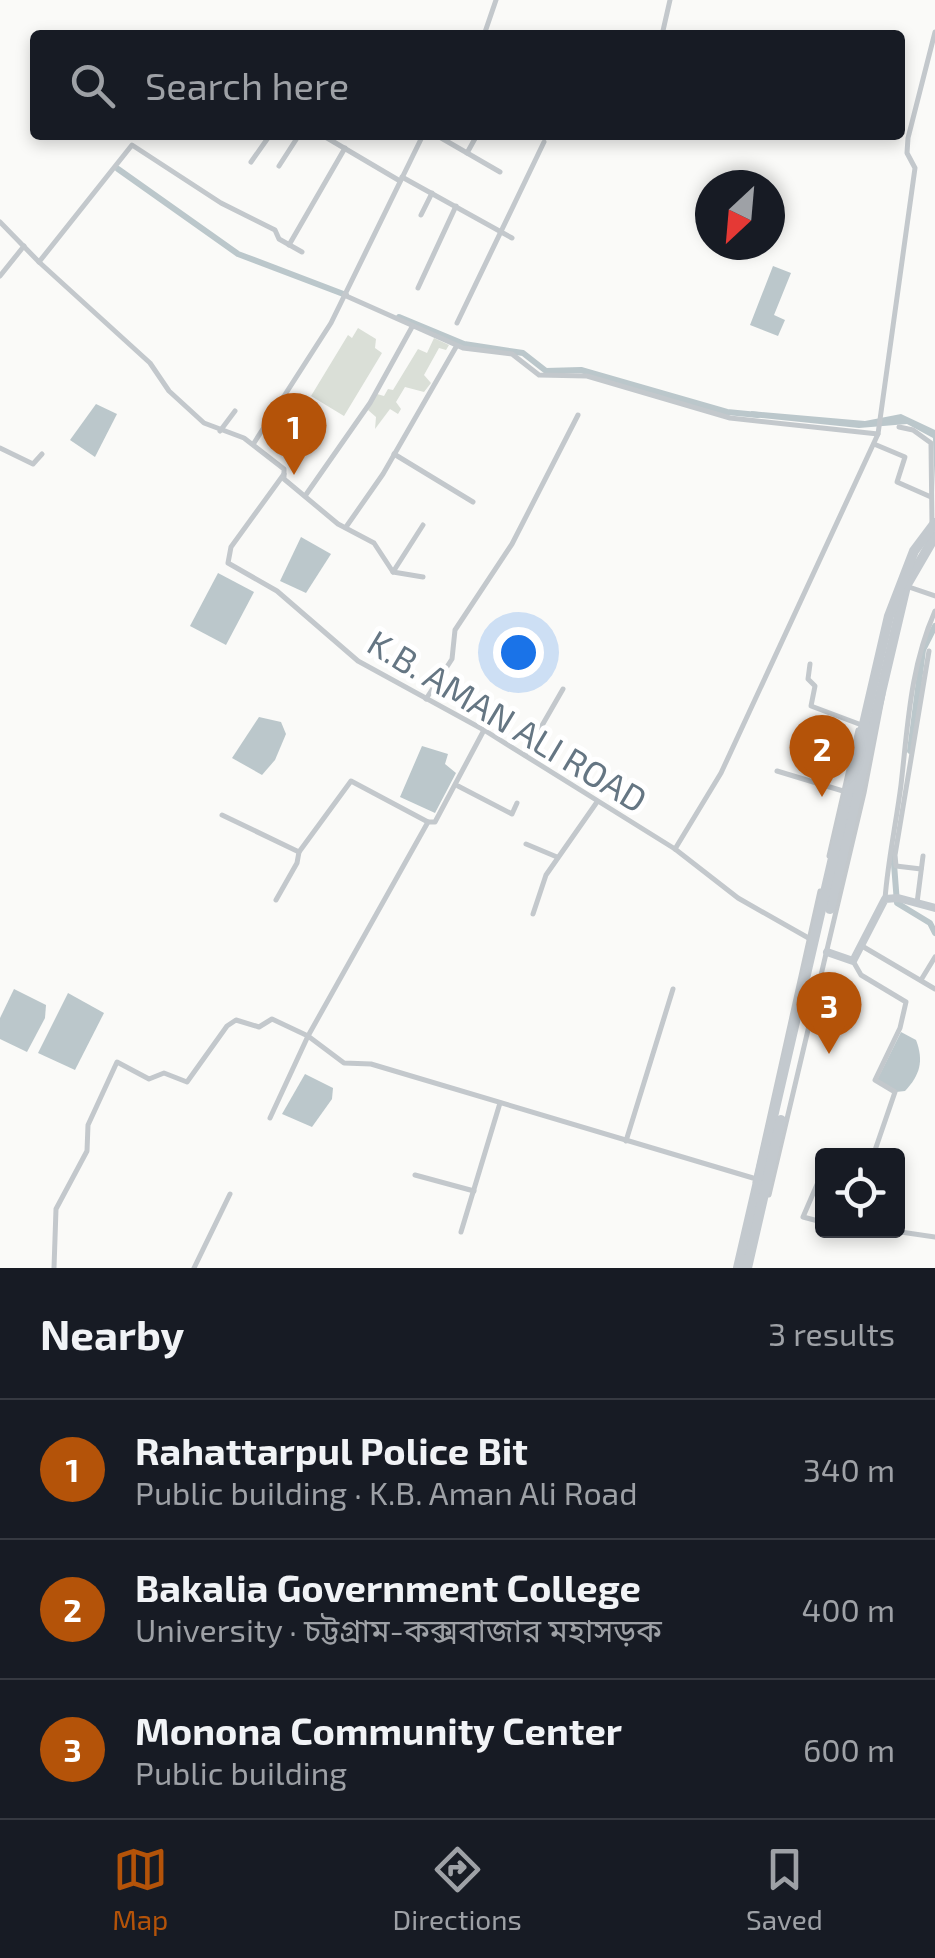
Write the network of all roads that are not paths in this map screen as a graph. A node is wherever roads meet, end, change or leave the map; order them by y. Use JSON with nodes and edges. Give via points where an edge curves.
{"nodes":[{"id":1,"x":496,"y":0,"type":"edge"},
{"id":2,"x":670,"y":0,"type":"edge"},
{"id":3,"x":486,"y":30,"type":"edge"},
{"id":4,"x":663,"y":30,"type":"edge"},
{"id":5,"x":935,"y":32,"type":"edge"},
{"id":6,"x":266,"y":140,"type":"edge"},
{"id":7,"x":296,"y":140,"type":"edge"},
{"id":8,"x":331,"y":140,"type":"edge"},
{"id":9,"x":421,"y":140,"type":"edge"},
{"id":10,"x":445,"y":140,"type":"edge"},
{"id":11,"x":474,"y":140,"type":"edge"},
{"id":12,"x":544,"y":142,"type":"dead end"},
{"id":13,"x":345,"y":148,"type":"junction"},
{"id":14,"x":467,"y":153,"type":"junction"},
{"id":15,"x":251,"y":162,"type":"dead end"},
{"id":16,"x":279,"y":166,"type":"dead end"},
{"id":17,"x":500,"y":172,"type":"dead end"},
{"id":18,"x":401,"y":179,"type":"junction"},
{"id":19,"x":432,"y":193,"type":"junction"},
{"id":20,"x":456,"y":206,"type":"junction"},
{"id":21,"x":421,"y":215,"type":"dead end"},
{"id":22,"x":0,"y":222,"type":"edge"},
{"id":23,"x":502,"y":231,"type":"junction"},
{"id":24,"x":512,"y":238,"type":"dead end"},
{"id":25,"x":289,"y":244,"type":"junction"},
{"id":26,"x":24,"y":246,"type":"junction"},
{"id":27,"x":302,"y":252,"type":"dead end"},
{"id":28,"x":39,"y":262,"type":"junction"},
{"id":29,"x":0,"y":276,"type":"edge"},
{"id":30,"x":418,"y":288,"type":"dead end"},
{"id":31,"x":344,"y":295,"type":"junction"},
{"id":32,"x":456,"y":323,"type":"dead end"},
{"id":33,"x":412,"y":327,"type":"junction"},
{"id":34,"x":456,"y":347,"type":"dead end"},
{"id":35,"x":235,"y":412,"type":"dead end"},
{"id":36,"x":578,"y":415,"type":"dead end"},
{"id":37,"x":899,"y":427,"type":"dead end"},
{"id":38,"x":220,"y":432,"type":"junction"},
{"id":39,"x":879,"y":432,"type":"junction"},
{"id":40,"x":254,"y":444,"type":"junction"},
{"id":41,"x":874,"y":444,"type":"junction"},
{"id":42,"x":0,"y":448,"type":"edge"},
{"id":43,"x":42,"y":454,"type":"dead end"},
{"id":44,"x":394,"y":454,"type":"junction"},
{"id":45,"x":284,"y":474,"type":"junction"},
{"id":46,"x":306,"y":496,"type":"junction"},
{"id":47,"x":931,"y":496,"type":"junction"},
{"id":48,"x":473,"y":502,"type":"dead end"},
{"id":49,"x":424,"y":524,"type":"dead end"},
{"id":50,"x":345,"y":529,"type":"junction"},
{"id":51,"x":934,"y":529,"type":"edge"},
{"id":52,"x":930,"y":552,"type":"edge"},
{"id":53,"x":393,"y":572,"type":"junction"},
{"id":54,"x":423,"y":578,"type":"dead end"},
{"id":55,"x":906,"y":586,"type":"junction"},
{"id":56,"x":935,"y":596,"type":"edge"},
{"id":57,"x":935,"y":611,"type":"edge"},
{"id":58,"x":889,"y":635,"type":"junction"},
{"id":59,"x":929,"y":651,"type":"dead end"},
{"id":60,"x":810,"y":664,"type":"dead end"},
{"id":61,"x":564,"y":689,"type":"dead end"},
{"id":62,"x":882,"y":692,"type":"junction"},
{"id":63,"x":426,"y":698,"type":"junction"},
{"id":64,"x":859,"y":724,"type":"junction"},
{"id":65,"x":484,"y":730,"type":"junction"},
{"id":66,"x":524,"y":755,"type":"junction"},
{"id":67,"x":776,"y":771,"type":"dead end"},
{"id":68,"x":458,"y":786,"type":"junction"},
{"id":69,"x":843,"y":791,"type":"junction"},
{"id":70,"x":597,"y":802,"type":"junction"},
{"id":71,"x":517,"y":803,"type":"dead end"},
{"id":72,"x":222,"y":816,"type":"dead end"},
{"id":73,"x":428,"y":822,"type":"junction"},
{"id":74,"x":526,"y":844,"type":"dead end"},
{"id":75,"x":675,"y":850,"type":"junction"},
{"id":76,"x":298,"y":852,"type":"junction"},
{"id":77,"x":924,"y":856,"type":"dead end"},
{"id":78,"x":557,"y":857,"type":"junction"},
{"id":79,"x":921,"y":870,"type":"junction"},
{"id":80,"x":891,"y":898,"type":"junction"},
{"id":81,"x":276,"y":900,"type":"dead end"},
{"id":82,"x":916,"y":903,"type":"junction"},
{"id":83,"x":935,"y":908,"type":"edge"},
{"id":84,"x":533,"y":914,"type":"dead end"},
{"id":85,"x":810,"y":939,"type":"junction"},
{"id":86,"x":862,"y":946,"type":"junction"},
{"id":87,"x":826,"y":951,"type":"junction"},
{"id":88,"x":935,"y":958,"type":"edge"},
{"id":89,"x":853,"y":961,"type":"junction"},
{"id":90,"x":921,"y":980,"type":"junction"},
{"id":91,"x":673,"y":989,"type":"dead end"},
{"id":92,"x":935,"y":989,"type":"edge"},
{"id":93,"x":308,"y":1036,"type":"junction"},
{"id":94,"x":500,"y":1104,"type":"junction"},
{"id":95,"x":270,"y":1118,"type":"dead end"},
{"id":96,"x":626,"y":1140,"type":"junction"},
{"id":97,"x":876,"y":1148,"type":"edge"},
{"id":98,"x":415,"y":1176,"type":"dead end"},
{"id":99,"x":755,"y":1184,"type":"junction"},
{"id":100,"x":815,"y":1189,"type":"edge"},
{"id":101,"x":474,"y":1192,"type":"junction"},
{"id":102,"x":230,"y":1194,"type":"dead end"},
{"id":103,"x":754,"y":1218,"type":"junction"},
{"id":104,"x":815,"y":1220,"type":"edge"},
{"id":105,"x":461,"y":1232,"type":"dead end"},
{"id":106,"x":905,"y":1232,"type":"edge"},
{"id":107,"x":935,"y":1236,"type":"edge"},
{"id":108,"x":54,"y":1268,"type":"edge"},
{"id":109,"x":194,"y":1268,"type":"edge"},
{"id":110,"x":738,"y":1268,"type":"edge"},
{"id":111,"x":747,"y":1268,"type":"edge"}],
"edges":[{"from":1,"to":3,"type":"street"},
{"from":2,"to":4,"type":"street"},
{"from":5,"to":39,"type":"street","via":[[908,138],[915,168]]},
{"from":6,"to":15,"type":"street"},
{"from":7,"to":16,"type":"street"},
{"from":8,"to":13,"type":"street"},
{"from":9,"to":18,"type":"street"},
{"from":10,"to":14,"type":"street"},
{"from":11,"to":14,"type":"street"},
{"from":12,"to":23,"type":"street"},
{"from":13,"to":18,"type":"street"},
{"from":13,"to":25,"type":"street"},
{"from":14,"to":17,"type":"street"},
{"from":18,"to":19,"type":"street"},
{"from":18,"to":31,"type":"street"},
{"from":19,"to":20,"type":"street"},
{"from":19,"to":21,"type":"street"},
{"from":20,"to":23,"type":"street"},
{"from":20,"to":30,"type":"street"},
{"from":22,"to":26,"type":"street"},
{"from":23,"to":24,"type":"street"},
{"from":23,"to":32,"type":"street"},
{"from":25,"to":27,"type":"street"},
{"from":25,"to":28,"type":"street","via":[[131,144]]},
{"from":26,"to":28,"type":"street"},
{"from":26,"to":29,"type":"street"},
{"from":28,"to":38,"type":"street"},
{"from":31,"to":33,"type":"street"},
{"from":31,"to":40,"type":"street"},
{"from":33,"to":39,"type":"street","via":[[463,348],[512,354],[540,375],[587,376],[730,418]]},
{"from":33,"to":46,"type":"street"},
{"from":34,"to":44,"type":"street"},
{"from":35,"to":38,"type":"street"},
{"from":36,"to":63,"type":"street","via":[[512,544],[455,630],[452,659]]},
{"from":37,"to":47,"type":"street","via":[[932,444]]},
{"from":38,"to":40,"type":"street"},
{"from":39,"to":41,"type":"street"},
{"from":40,"to":45,"type":"street"},
{"from":41,"to":47,"type":"street","via":[[904,456],[897,482]]},
{"from":41,"to":75,"type":"street","via":[[722,773]]},
{"from":42,"to":43,"type":"street","via":[[32,464]]},
{"from":44,"to":48,"type":"street"},
{"from":44,"to":50,"type":"street"},
{"from":45,"to":46,"type":"street"},
{"from":45,"to":63,"type":"street","name":"K.B. AMAN ALI ROAD","via":[[231,547],[228,563],[278,591],[358,661]]},
{"from":46,"to":50,"type":"street"},
{"from":47,"to":51,"type":"street"},
{"from":49,"to":53,"type":"street"},
{"from":50,"to":53,"type":"street","via":[[374,543]]},
{"from":51,"to":52,"type":"highway"},
{"from":51,"to":58,"type":"highway","via":[[914,551]]},
{"from":52,"to":55,"type":"highway"},
{"from":53,"to":54,"type":"street"},
{"from":55,"to":56,"type":"street"},
{"from":55,"to":58,"type":"highway"},
{"from":57,"to":80,"type":"street","via":[[911,684],[887,854]]},
{"from":58,"to":62,"type":"highway"},
{"from":58,"to":64,"type":"street","via":[[880,642]]},
{"from":58,"to":99,"type":"highway"},
{"from":59,"to":79,"type":"street","via":[[895,855],[896,866]]},
{"from":60,"to":64,"type":"street","via":[[808,679],[816,685],[811,706]]},
{"from":61,"to":66,"type":"street"},
{"from":62,"to":87,"type":"street"},
{"from":62,"to":103,"type":"highway"},
{"from":63,"to":65,"type":"street","name":"K.B. AMAN ALI ROAD"},
{"from":64,"to":69,"type":"street"},
{"from":65,"to":66,"type":"street","name":"K.B. AMAN ALI ROAD"},
{"from":65,"to":68,"type":"street"},
{"from":66,"to":70,"type":"street","name":"K.B. AMAN ALI ROAD"},
{"from":67,"to":69,"type":"street"},
{"from":68,"to":71,"type":"street","via":[[512,814]]},
{"from":68,"to":73,"type":"street"},
{"from":69,"to":85,"type":"street"},
{"from":70,"to":75,"type":"street","name":"K.B. AMAN ALI ROAD"},
{"from":70,"to":78,"type":"street"},
{"from":72,"to":76,"type":"street"},
{"from":73,"to":76,"type":"street","via":[[350,781]]},
{"from":73,"to":93,"type":"street"},
{"from":74,"to":78,"type":"street"},
{"from":75,"to":85,"type":"street","name":"K.B. AMAN ALI ROAD","via":[[738,898]]},
{"from":76,"to":81,"type":"street"},
{"from":77,"to":79,"type":"street"},
{"from":78,"to":84,"type":"street"},
{"from":79,"to":82,"type":"street"},
{"from":80,"to":82,"type":"street"},
{"from":80,"to":86,"type":"street"},
{"from":82,"to":83,"type":"street"},
{"from":85,"to":99,"type":"street"},
{"from":86,"to":89,"type":"street"},
{"from":86,"to":90,"type":"street"},
{"from":87,"to":89,"type":"street"},
{"from":87,"to":103,"type":"street","via":[[766,1207]]},
{"from":88,"to":90,"type":"street"},
{"from":89,"to":97,"type":"street","via":[[861,974],[906,1002],[874,1080],[894,1092]]},
{"from":90,"to":92,"type":"street"},
{"from":91,"to":96,"type":"street"},
{"from":93,"to":94,"type":"street","via":[[344,1063],[371,1064]]},
{"from":93,"to":95,"type":"street"},
{"from":93,"to":108,"type":"street","via":[[272,1019],[259,1027],[236,1020],[186,1082],[164,1073],[149,1079],[117,1062],[88,1125],[88,1150],[56,1209]]},
{"from":94,"to":96,"type":"street"},
{"from":94,"to":101,"type":"street"},
{"from":96,"to":99,"type":"street"},
{"from":98,"to":101,"type":"street"},
{"from":99,"to":103,"type":"highway"},
{"from":100,"to":104,"type":"street","via":[[803,1217]]},
{"from":101,"to":105,"type":"street"},
{"from":102,"to":109,"type":"street"},
{"from":103,"to":110,"type":"highway"},
{"from":103,"to":111,"type":"highway"},
{"from":106,"to":107,"type":"street"}]}
